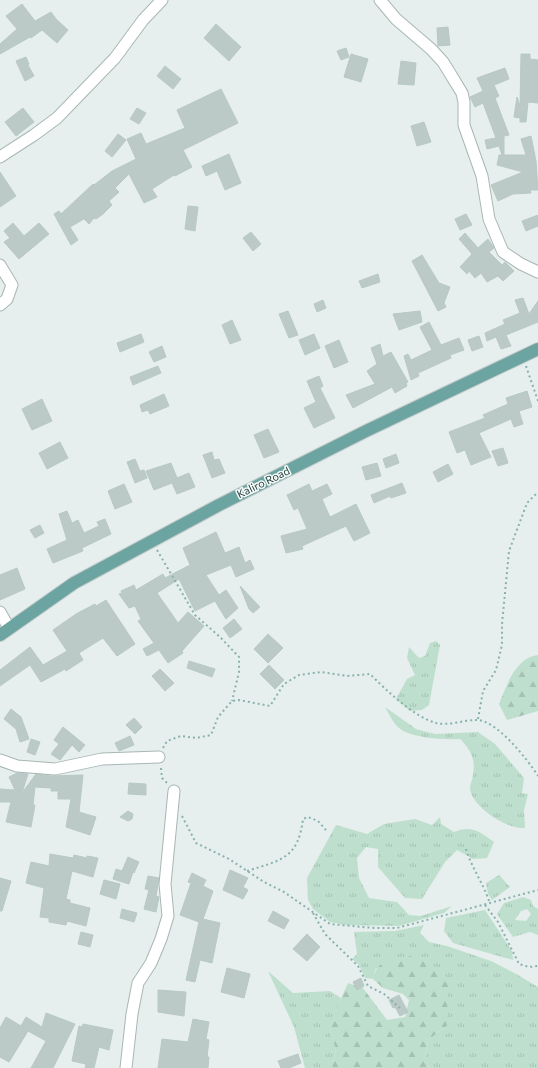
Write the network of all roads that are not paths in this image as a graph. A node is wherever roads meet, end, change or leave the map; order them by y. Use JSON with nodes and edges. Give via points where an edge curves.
{"nodes":[{"id":1,"x":162,"y":0,"type":"edge"},
{"id":2,"x":380,"y":0,"type":"edge"},
{"id":3,"x":0,"y":157,"type":"edge"},
{"id":4,"x":0,"y":265,"type":"edge"},
{"id":5,"x":538,"y":272,"type":"edge"},
{"id":6,"x":0,"y":305,"type":"edge"},
{"id":7,"x":538,"y":349,"type":"edge"},
{"id":8,"x":0,"y":612,"type":"edge"},
{"id":9,"x":4,"y":632,"type":"edge"},
{"id":10,"x":159,"y":757,"type":"road end"},
{"id":11,"x":0,"y":760,"type":"edge"},
{"id":12,"x":174,"y":791,"type":"road end"},
{"id":13,"x":126,"y":1068,"type":"edge"}],
"edges":[{"from":1,"to":3,"type":"street","via":[[143,20],[115,58],[57,118]]},
{"from":2,"to":5,"type":"street","via":[[396,19],[443,62],[458,87],[464,102],[464,125],[482,176],[489,219],[504,252]]},
{"from":4,"to":6,"type":"street","via":[[12,285],[7,299]]},
{"from":7,"to":9,"type":"main road","name":"Kaliro Road","via":[[219,504],[74,583]]},
{"from":8,"to":9,"type":"street"},
{"from":10,"to":11,"type":"street","via":[[102,759],[54,768],[17,766]]},
{"from":12,"to":13,"type":"street","via":[[165,884],[168,916],[162,939],[138,983]]}]}
